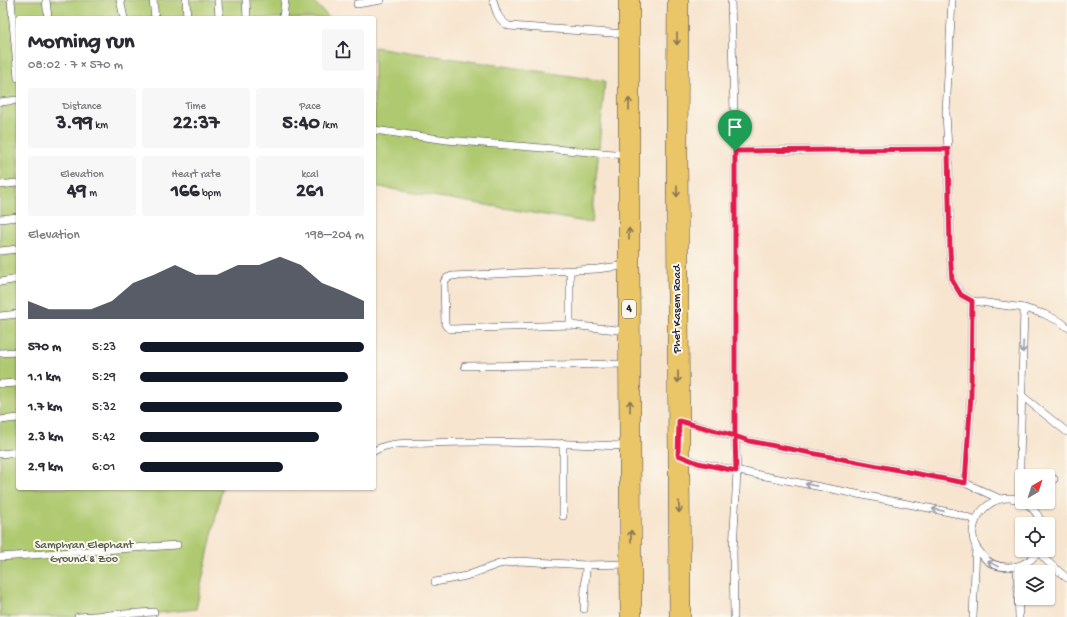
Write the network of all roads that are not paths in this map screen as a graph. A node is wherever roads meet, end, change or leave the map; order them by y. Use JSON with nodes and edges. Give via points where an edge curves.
{"nodes":[{"id":1,"x":11,"y":0,"type":"edge"},
{"id":2,"x":46,"y":0,"type":"edge"},
{"id":3,"x":120,"y":0,"type":"edge"},
{"id":4,"x":153,"y":0,"type":"edge"},
{"id":5,"x":186,"y":0,"type":"edge"},
{"id":6,"x":218,"y":0,"type":"edge"},
{"id":7,"x":246,"y":0,"type":"edge"},
{"id":8,"x":285,"y":0,"type":"edge"},
{"id":9,"x":381,"y":0,"type":"edge"},
{"id":10,"x":493,"y":0,"type":"edge"},
{"id":11,"x":629,"y":0,"type":"edge"},
{"id":12,"x":678,"y":0,"type":"edge"},
{"id":13,"x":732,"y":0,"type":"edge"},
{"id":14,"x":952,"y":0,"type":"edge"},
{"id":15,"x":357,"y":4,"type":"dead end"},
{"id":16,"x":48,"y":16,"type":"edge"},
{"id":17,"x":124,"y":16,"type":"edge"},
{"id":18,"x":155,"y":16,"type":"edge"},
{"id":19,"x":187,"y":16,"type":"edge"},
{"id":20,"x":219,"y":16,"type":"edge"},
{"id":21,"x":247,"y":16,"type":"edge"},
{"id":22,"x":283,"y":16,"type":"edge"},
{"id":23,"x":629,"y":34,"type":"junction"},
{"id":24,"x":16,"y":56,"type":"edge"},
{"id":25,"x":16,"y":100,"type":"edge"},
{"id":26,"x":0,"y":102,"type":"edge"},
{"id":27,"x":376,"y":130,"type":"edge"},
{"id":28,"x":948,"y":149,"type":"junction"},
{"id":29,"x":735,"y":151,"type":"junction"},
{"id":30,"x":629,"y":156,"type":"junction"},
{"id":31,"x":16,"y":183,"type":"dead end"},
{"id":32,"x":0,"y":185,"type":"edge"},
{"id":33,"x":16,"y":217,"type":"edge"},
{"id":34,"x":0,"y":219,"type":"edge"},
{"id":35,"x":16,"y":249,"type":"edge"},
{"id":36,"x":0,"y":251,"type":"edge"},
{"id":37,"x":629,"y":265,"type":"junction"},
{"id":38,"x":570,"y":271,"type":"junction"},
{"id":39,"x":16,"y":279,"type":"edge"},
{"id":40,"x":0,"y":282,"type":"edge"},
{"id":41,"x":972,"y":301,"type":"junction"},
{"id":42,"x":1024,"y":308,"type":"junction"},
{"id":43,"x":16,"y":314,"type":"edge"},
{"id":44,"x":0,"y":316,"type":"edge"},
{"id":45,"x":570,"y":325,"type":"junction"},
{"id":46,"x":1067,"y":327,"type":"edge"},
{"id":47,"x":629,"y":331,"type":"junction"},
{"id":48,"x":16,"y":352,"type":"edge"},
{"id":49,"x":0,"y":353,"type":"edge"},
{"id":50,"x":630,"y":364,"type":"junction"},
{"id":51,"x":465,"y":366,"type":"dead end"},
{"id":52,"x":16,"y":383,"type":"edge"},
{"id":53,"x":0,"y":384,"type":"edge"},
{"id":54,"x":1021,"y":395,"type":"junction"},
{"id":55,"x":16,"y":418,"type":"edge"},
{"id":56,"x":0,"y":420,"type":"edge"},
{"id":57,"x":679,"y":421,"type":"junction"},
{"id":58,"x":1067,"y":432,"type":"edge"},
{"id":59,"x":735,"y":436,"type":"junction"},
{"id":60,"x":562,"y":443,"type":"junction"},
{"id":61,"x":630,"y":447,"type":"junction"},
{"id":62,"x":376,"y":450,"type":"edge"},
{"id":63,"x":16,"y":452,"type":"edge"},
{"id":64,"x":0,"y":454,"type":"edge"},
{"id":65,"x":678,"y":455,"type":"junction"},
{"id":66,"x":1022,"y":469,"type":"edge"},
{"id":67,"x":736,"y":471,"type":"junction"},
{"id":68,"x":965,"y":483,"type":"junction"},
{"id":69,"x":1000,"y":499,"type":"junction"},
{"id":70,"x":1015,"y":499,"type":"edge"},
{"id":71,"x":564,"y":516,"type":"dead end"},
{"id":72,"x":976,"y":520,"type":"junction"},
{"id":73,"x":177,"y":545,"type":"dead end"},
{"id":74,"x":976,"y":547,"type":"junction"},
{"id":75,"x":0,"y":557,"type":"edge"},
{"id":76,"x":1033,"y":557,"type":"edge"},
{"id":77,"x":1044,"y":557,"type":"edge"},
{"id":78,"x":631,"y":564,"type":"junction"},
{"id":79,"x":586,"y":565,"type":"junction"},
{"id":80,"x":1021,"y":565,"type":"edge"},
{"id":81,"x":1015,"y":567,"type":"edge"},
{"id":82,"x":1066,"y":576,"type":"edge"},
{"id":83,"x":435,"y":582,"type":"dead end"},
{"id":84,"x":1019,"y":605,"type":"edge"},
{"id":85,"x":584,"y":609,"type":"dead end"},
{"id":86,"x":154,"y":612,"type":"dead end"},
{"id":87,"x":78,"y":617,"type":"edge"},
{"id":88,"x":631,"y":617,"type":"edge"},
{"id":89,"x":680,"y":617,"type":"edge"},
{"id":90,"x":734,"y":617,"type":"edge"},
{"id":91,"x":973,"y":617,"type":"edge"},
{"id":92,"x":1019,"y":617,"type":"edge"}],
"edges":[{"from":1,"to":24,"type":"lane"},
{"from":2,"to":16,"type":"lane"},
{"from":3,"to":17,"type":"lane"},
{"from":4,"to":18,"type":"lane"},
{"from":5,"to":19,"type":"lane"},
{"from":6,"to":20,"type":"lane"},
{"from":7,"to":21,"type":"lane"},
{"from":8,"to":22,"type":"lane"},
{"from":9,"to":15,"type":"lane"},
{"from":10,"to":23,"type":"lane","via":[[497,14],[502,22],[509,26]]},
{"from":11,"to":23,"type":"main road","number":"4"},
{"from":12,"to":57,"type":"main road","name":"Phet Kasem Road","one_way":true},
{"from":13,"to":29,"type":"lane"},
{"from":14,"to":28,"type":"lane","via":[[946,113]]},
{"from":30,"to":23,"type":"main road","number":"4","one_way":true},
{"from":25,"to":26,"type":"lane"},
{"from":27,"to":30,"type":"lane","via":[[447,140]]},
{"from":28,"to":29,"type":"lane"},
{"from":28,"to":41,"type":"lane","via":[[952,280],[961,295]]},
{"from":29,"to":59,"type":"lane"},
{"from":37,"to":30,"type":"main road","number":"4","one_way":true},
{"from":31,"to":32,"type":"lane"},
{"from":33,"to":34,"type":"lane"},
{"from":35,"to":36,"type":"lane"},
{"from":37,"to":38,"type":"lane"},
{"from":37,"to":47,"type":"main road","number":"4"},
{"from":38,"to":45,"type":"lane"},
{"from":38,"to":45,"type":"lane","via":[[452,276],[444,282],[445,324],[451,329]]},
{"from":39,"to":40,"type":"lane"},
{"from":41,"to":42,"type":"lane"},
{"from":41,"to":68,"type":"lane","via":[[971,395]]},
{"from":42,"to":46,"type":"lane","via":[[1044,314]]},
{"from":42,"to":54,"type":"lane","one_way":true},
{"from":43,"to":44,"type":"lane"},
{"from":45,"to":47,"type":"lane"},
{"from":47,"to":50,"type":"main road","number":"4"},
{"from":48,"to":49,"type":"lane"},
{"from":50,"to":51,"type":"lane"},
{"from":61,"to":50,"type":"main road","number":"4","one_way":true},
{"from":52,"to":53,"type":"lane"},
{"from":54,"to":58,"type":"lane"},
{"from":54,"to":66,"type":"lane"},
{"from":55,"to":56,"type":"lane"},
{"from":57,"to":59,"type":"lane"},
{"from":57,"to":65,"type":"main road","name":"Phet Kasem Road"},
{"from":59,"to":67,"type":"lane"},
{"from":59,"to":68,"type":"lane","via":[[749,441]]},
{"from":60,"to":61,"type":"lane"},
{"from":60,"to":62,"type":"lane","via":[[465,442],[388,445]]},
{"from":60,"to":71,"type":"lane"},
{"from":78,"to":61,"type":"main road","number":"4","one_way":true},
{"from":63,"to":64,"type":"lane"},
{"from":65,"to":67,"type":"lane","via":[[698,463]]},
{"from":65,"to":89,"type":"main road","name":"Phet Kasem Road","one_way":true},
{"from":72,"to":67,"type":"lane","one_way":true,"via":[[954,513]]},
{"from":67,"to":90,"type":"lane"},
{"from":68,"to":69,"type":"lane"},
{"from":69,"to":70,"type":"lane"},
{"from":69,"to":72,"type":"lane","via":[[985,507]]},
{"from":72,"to":74,"type":"lane","via":[[973,533]]},
{"from":73,"to":75,"type":"lane"},
{"from":81,"to":74,"type":"lane","one_way":true,"via":[[1001,567],[986,560]]},
{"from":74,"to":91,"type":"lane"},
{"from":76,"to":80,"type":"lane"},
{"from":77,"to":82,"type":"lane"},
{"from":78,"to":79,"type":"lane"},
{"from":78,"to":88,"type":"main road","number":"4"},
{"from":79,"to":83,"type":"lane","via":[[519,561]]},
{"from":79,"to":85,"type":"lane"},
{"from":84,"to":92,"type":"lane"},
{"from":86,"to":87,"type":"lane"}]}
